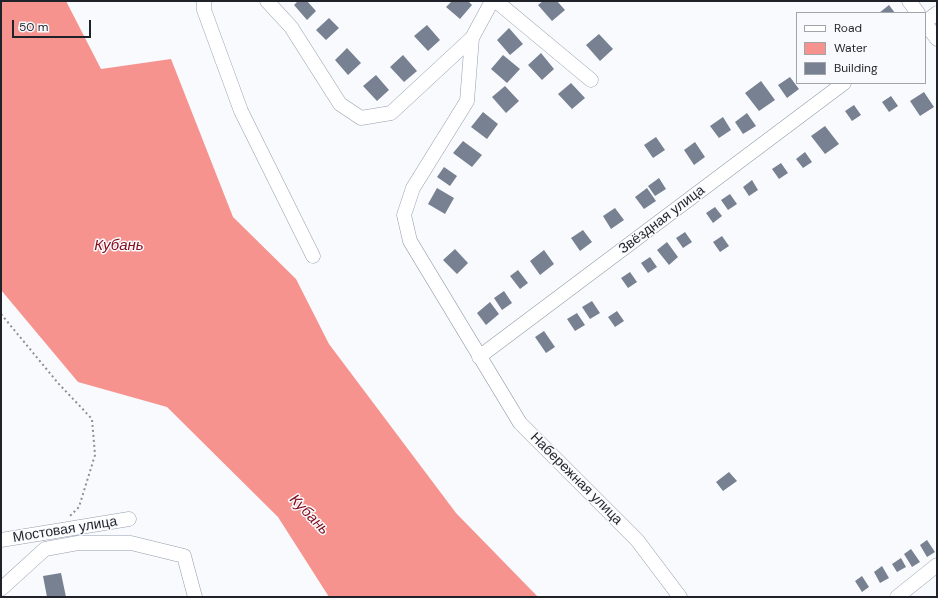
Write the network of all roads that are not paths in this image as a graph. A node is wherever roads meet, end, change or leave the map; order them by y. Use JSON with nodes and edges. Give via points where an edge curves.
{"nodes":[{"id":1,"x":204,"y":1,"type":"edge"},
{"id":2,"x":267,"y":1,"type":"edge"},
{"id":3,"x":492,"y":1,"type":"edge"},
{"id":4,"x":496,"y":1,"type":"edge"},
{"id":5,"x":909,"y":1,"type":"edge"},
{"id":6,"x":917,"y":12,"type":"edge"},
{"id":7,"x":937,"y":13,"type":"edge"},
{"id":8,"x":926,"y":22,"type":"edge"},
{"id":9,"x":926,"y":24,"type":"edge"},
{"id":10,"x":472,"y":38,"type":"junction"},
{"id":11,"x":937,"y":39,"type":"edge"},
{"id":12,"x":591,"y":80,"type":"dead end"},
{"id":13,"x":843,"y":84,"type":"edge"},
{"id":14,"x":313,"y":256,"type":"dead end"},
{"id":15,"x":479,"y":357,"type":"junction"},
{"id":16,"x":129,"y":519,"type":"dead end"},
{"id":17,"x":1,"y":540,"type":"edge"},
{"id":18,"x":937,"y":565,"type":"edge"},
{"id":19,"x":1,"y":590,"type":"edge"},
{"id":20,"x":1,"y":593,"type":"edge"},
{"id":21,"x":2,"y":597,"type":"edge"},
{"id":22,"x":195,"y":597,"type":"edge"},
{"id":23,"x":680,"y":597,"type":"edge"},
{"id":24,"x":897,"y":597,"type":"edge"}],
"edges":[{"from":1,"to":14,"type":"street","via":[[204,10],[241,111]]},
{"from":2,"to":10,"type":"street","via":[[291,27],[340,104],[360,118],[391,112]]},
{"from":3,"to":10,"type":"street"},
{"from":4,"to":12,"type":"street"},
{"from":5,"to":6,"type":"street"},
{"from":7,"to":8,"type":"street"},
{"from":9,"to":11,"type":"street"},
{"from":10,"to":15,"type":"street","name":"Набережная улица","via":[[467,101],[413,188],[404,215],[410,241]]},
{"from":13,"to":15,"type":"street","name":"Звёздная улица"},
{"from":15,"to":23,"type":"street","name":"Набережная улица","via":[[520,423],[637,540]]},
{"from":16,"to":17,"type":"street","name":"Мостовая улица"},
{"from":18,"to":24,"type":"street"},
{"from":19,"to":22,"type":"street","via":[[45,549],[78,543],[131,543],[184,556]]},
{"from":20,"to":21,"type":"street"}]}
